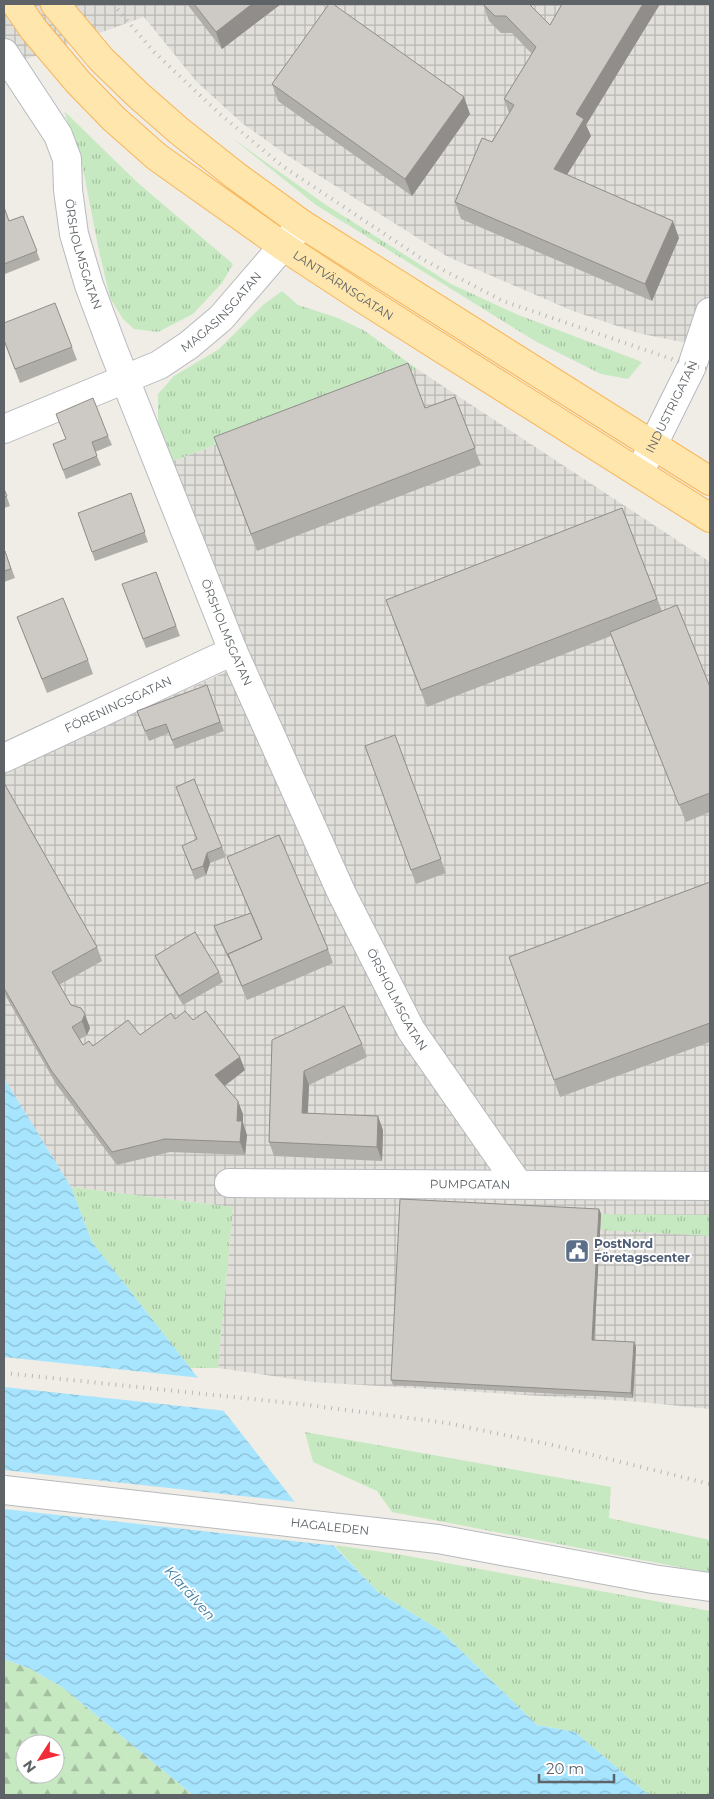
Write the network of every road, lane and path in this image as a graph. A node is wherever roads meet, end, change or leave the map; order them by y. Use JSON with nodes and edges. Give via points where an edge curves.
{"nodes":[{"id":1,"x":16,"y":4,"type":"edge"},
{"id":2,"x":55,"y":4,"type":"edge"},
{"id":3,"x":4,"y":53,"type":"edge"},
{"id":4,"x":14,"y":85,"type":"edge"},
{"id":5,"x":302,"y":224,"type":"junction"},
{"id":6,"x":284,"y":247,"type":"junction"},
{"id":7,"x":710,"y":312,"type":"edge"},
{"id":8,"x":126,"y":380,"type":"junction"},
{"id":9,"x":4,"y":428,"type":"edge"},
{"id":10,"x":654,"y":446,"type":"junction"},
{"id":11,"x":639,"y":473,"type":"junction"},
{"id":12,"x":710,"y":481,"type":"edge"},
{"id":13,"x":710,"y":518,"type":"edge"},
{"id":14,"x":233,"y":651,"type":"junction"},
{"id":15,"x":4,"y":758,"type":"edge"},
{"id":16,"x":230,"y":1183,"type":"dead end"},
{"id":17,"x":518,"y":1184,"type":"junction"},
{"id":18,"x":710,"y":1186,"type":"edge"},
{"id":19,"x":4,"y":1490,"type":"edge"},
{"id":20,"x":653,"y":1579,"type":"junction"},
{"id":21,"x":710,"y":1587,"type":"edge"},
{"id":22,"x":710,"y":1593,"type":"edge"}],
"edges":[{"from":1,"to":6,"type":"main road","name":"LANTVÄRNSGATAN","via":[[78,82],[114,119],[157,156]]},
{"from":2,"to":5,"type":"main road","via":[[101,59],[137,94],[236,176]]},
{"from":3,"to":4,"type":"street","name":"ÖRSHOLMSGATAN"},
{"from":4,"to":8,"type":"street","name":"ÖRSHOLMSGATAN","via":[[58,135],[67,159],[74,234],[89,285]]},
{"from":5,"to":6,"type":"street","name":"MAGASINSGATAN"},
{"from":5,"to":10,"type":"main road"},
{"from":6,"to":8,"type":"street","name":"MAGASINSGATAN","via":[[215,323],[189,345],[159,365]]},
{"from":6,"to":11,"type":"main road","name":"LANTVÄRNSGATAN"},
{"from":7,"to":10,"type":"street","name":"INDUSTRIGATAN","via":[[692,366]]},
{"from":8,"to":9,"type":"street","name":"MAGASINSGATAN"},
{"from":8,"to":14,"type":"street","name":"ÖRSHOLMSGATAN"},
{"from":10,"to":11,"type":"street","name":"INDUSTRIGATAN"},
{"from":10,"to":12,"type":"main road"},
{"from":11,"to":13,"type":"main road","name":"LANTVÄRNSGATAN"},
{"from":14,"to":15,"type":"street","name":"FÖRENINGSGATAN"},
{"from":14,"to":17,"type":"street","name":"ÖRSHOLMSGATAN","via":[[342,894],[411,1030]]},
{"from":16,"to":17,"type":"street","name":"PUMPGATAN"},
{"from":17,"to":18,"type":"street","name":"PUMPGATAN"},
{"from":19,"to":20,"type":"street","name":"HAGALEDEN","via":[[438,1539]]},
{"from":20,"to":21,"type":"street","name":"HAGALEDEN"},
{"from":20,"to":22,"type":"street","name":"HAGALEDEN"}]}
